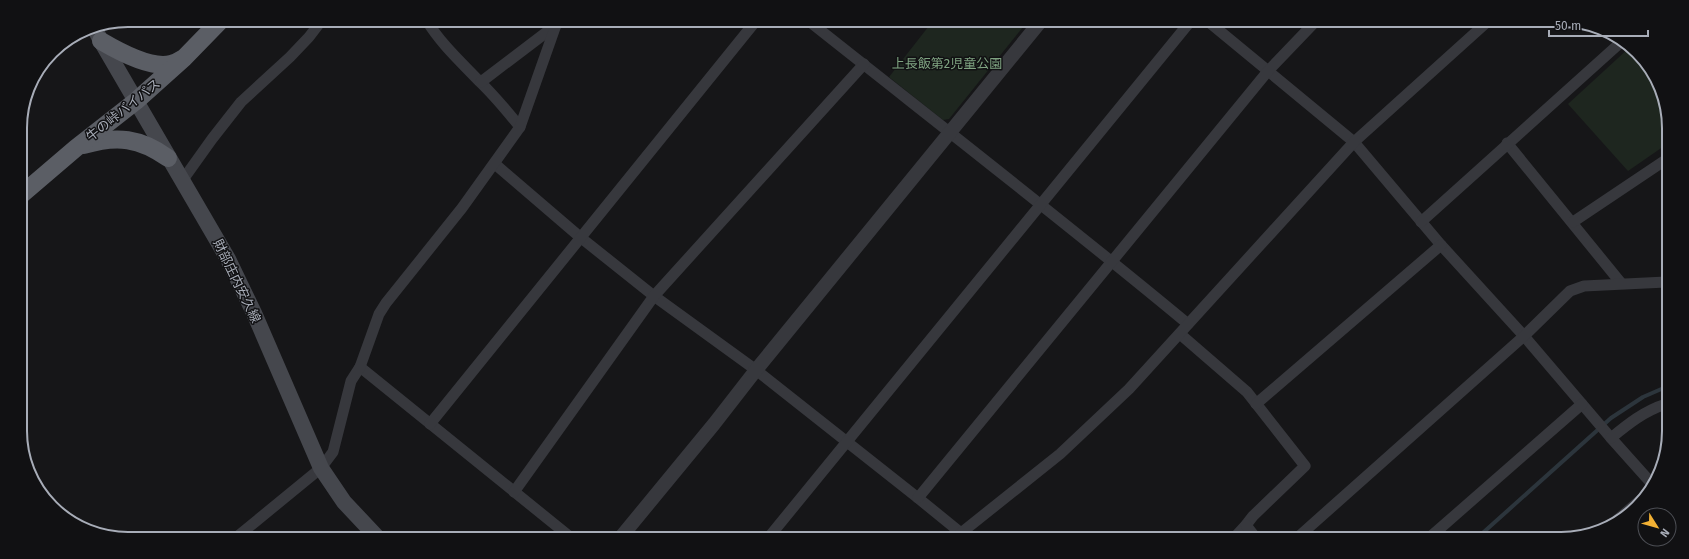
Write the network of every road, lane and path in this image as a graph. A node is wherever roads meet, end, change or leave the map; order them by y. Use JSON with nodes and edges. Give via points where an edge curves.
{"nodes":[{"id":1,"x":214,"y":27,"type":"edge"},
{"id":2,"x":317,"y":27,"type":"edge"},
{"id":3,"x":431,"y":27,"type":"edge"},
{"id":4,"x":554,"y":27,"type":"edge"},
{"id":5,"x":558,"y":27,"type":"edge"},
{"id":6,"x":751,"y":27,"type":"edge"},
{"id":7,"x":816,"y":27,"type":"edge"},
{"id":8,"x":1036,"y":27,"type":"edge"},
{"id":9,"x":1186,"y":27,"type":"edge"},
{"id":10,"x":1215,"y":27,"type":"edge"},
{"id":11,"x":1310,"y":27,"type":"edge"},
{"id":12,"x":1483,"y":27,"type":"edge"},
{"id":13,"x":98,"y":34,"type":"edge"},
{"id":14,"x":1618,"y":45,"type":"edge"},
{"id":15,"x":184,"y":58,"type":"junction"},
{"id":16,"x":864,"y":64,"type":"junction"},
{"id":17,"x":1268,"y":71,"type":"junction"},
{"id":18,"x":481,"y":82,"type":"junction"},
{"id":19,"x":136,"y":101,"type":"junction"},
{"id":20,"x":520,"y":127,"type":"junction"},
{"id":21,"x":950,"y":131,"type":"junction"},
{"id":22,"x":1354,"y":142,"type":"junction"},
{"id":23,"x":1507,"y":143,"type":"junction"},
{"id":24,"x":76,"y":148,"type":"junction"},
{"id":25,"x":168,"y":158,"type":"junction"},
{"id":26,"x":1662,"y":162,"type":"edge"},
{"id":27,"x":495,"y":164,"type":"junction"},
{"id":28,"x":182,"y":181,"type":"junction"},
{"id":29,"x":27,"y":190,"type":"edge"},
{"id":30,"x":1040,"y":204,"type":"junction"},
{"id":31,"x":1421,"y":222,"type":"junction"},
{"id":32,"x":1573,"y":222,"type":"junction"},
{"id":33,"x":580,"y":237,"type":"junction"},
{"id":34,"x":1441,"y":244,"type":"junction"},
{"id":35,"x":1111,"y":260,"type":"junction"},
{"id":36,"x":1662,"y":282,"type":"edge"},
{"id":37,"x":1621,"y":283,"type":"junction"},
{"id":38,"x":654,"y":296,"type":"junction"},
{"id":39,"x":1188,"y":324,"type":"junction"},
{"id":40,"x":1180,"y":334,"type":"junction"},
{"id":41,"x":1524,"y":336,"type":"junction"},
{"id":42,"x":360,"y":367,"type":"junction"},
{"id":43,"x":756,"y":370,"type":"junction"},
{"id":44,"x":1256,"y":404,"type":"junction"},
{"id":45,"x":1582,"y":404,"type":"junction"},
{"id":46,"x":1662,"y":405,"type":"edge"},
{"id":47,"x":430,"y":424,"type":"junction"},
{"id":48,"x":1611,"y":438,"type":"junction"},
{"id":49,"x":846,"y":442,"type":"junction"},
{"id":50,"x":321,"y":468,"type":"junction"},
{"id":51,"x":1649,"y":480,"type":"edge"},
{"id":52,"x":514,"y":492,"type":"junction"},
{"id":53,"x":918,"y":498,"type":"junction"},
{"id":54,"x":1246,"y":526,"type":"junction"},
{"id":55,"x":243,"y":532,"type":"edge"},
{"id":56,"x":372,"y":532,"type":"edge"},
{"id":57,"x":564,"y":532,"type":"edge"},
{"id":58,"x":624,"y":532,"type":"edge"},
{"id":59,"x":773,"y":532,"type":"edge"},
{"id":60,"x":955,"y":532,"type":"edge"},
{"id":61,"x":962,"y":532,"type":"edge"},
{"id":62,"x":1240,"y":532,"type":"edge"},
{"id":63,"x":1251,"y":532,"type":"edge"},
{"id":64,"x":1304,"y":532,"type":"edge"},
{"id":65,"x":1436,"y":532,"type":"edge"}],
"edges":[{"from":1,"to":15,"type":"highway","name":"牛の峠バイパス"},
{"from":2,"to":28,"type":"street","via":[[290,57],[241,102]]},
{"from":3,"to":18,"type":"street","via":[[451,52]]},
{"from":4,"to":18,"type":"street"},
{"from":5,"to":20,"type":"street"},
{"from":6,"to":33,"type":"street"},
{"from":7,"to":16,"type":"street"},
{"from":8,"to":21,"type":"street"},
{"from":9,"to":30,"type":"street"},
{"from":10,"to":17,"type":"street"},
{"from":11,"to":17,"type":"street"},
{"from":12,"to":22,"type":"street"},
{"from":13,"to":15,"type":"highway","via":[[125,55],[154,63],[169,64]]},
{"from":13,"to":19,"type":"main road","name":"財部庄内安久線"},
{"from":14,"to":23,"type":"street"},
{"from":15,"to":19,"type":"highway","name":"牛の峠バイパス"},
{"from":16,"to":21,"type":"street"},
{"from":16,"to":38,"type":"street"},
{"from":17,"to":22,"type":"street"},
{"from":17,"to":35,"type":"street"},
{"from":18,"to":20,"type":"street"},
{"from":19,"to":24,"type":"highway","name":"牛の峠バイパス"},
{"from":19,"to":25,"type":"main road","name":"財部庄内安久線"},
{"from":20,"to":27,"type":"street"},
{"from":21,"to":30,"type":"street"},
{"from":21,"to":43,"type":"street"},
{"from":22,"to":31,"type":"street"},
{"from":22,"to":39,"type":"street"},
{"from":23,"to":31,"type":"street"},
{"from":23,"to":32,"type":"street"},
{"from":24,"to":25,"type":"highway","via":[[98,141],[119,139],[153,147]]},
{"from":24,"to":29,"type":"highway","name":"牛の峠バイパス"},
{"from":25,"to":28,"type":"main road","name":"財部庄内安久線"},
{"from":26,"to":32,"type":"street"},
{"from":27,"to":33,"type":"street"},
{"from":27,"to":42,"type":"street","via":[[386,303],[379,314]]},
{"from":28,"to":50,"type":"main road","name":"財部庄内安久線","via":[[228,259]]},
{"from":30,"to":35,"type":"street"},
{"from":30,"to":49,"type":"street"},
{"from":31,"to":34,"type":"street"},
{"from":32,"to":37,"type":"street"},
{"from":33,"to":38,"type":"street"},
{"from":33,"to":47,"type":"street"},
{"from":34,"to":41,"type":"street"},
{"from":34,"to":44,"type":"street"},
{"from":35,"to":39,"type":"street"},
{"from":35,"to":53,"type":"street"},
{"from":36,"to":37,"type":"street"},
{"from":37,"to":41,"type":"street","via":[[1584,286],[1570,291]]},
{"from":38,"to":43,"type":"street"},
{"from":38,"to":52,"type":"street"},
{"from":39,"to":40,"type":"street"},
{"from":40,"to":44,"type":"street","via":[[1247,392]]},
{"from":40,"to":61,"type":"street","via":[[1129,389],[1060,454]]},
{"from":41,"to":45,"type":"street"},
{"from":41,"to":64,"type":"street"},
{"from":42,"to":47,"type":"street"},
{"from":42,"to":50,"type":"street","via":[[351,381],[333,452]]},
{"from":43,"to":49,"type":"street"},
{"from":43,"to":58,"type":"street"},
{"from":44,"to":54,"type":"street","via":[[1305,466],[1253,516]]},
{"from":45,"to":48,"type":"street"},
{"from":45,"to":65,"type":"street"},
{"from":46,"to":48,"type":"street","via":[[1651,408],[1632,420]]},
{"from":47,"to":52,"type":"street"},
{"from":48,"to":51,"type":"street"},
{"from":49,"to":53,"type":"street"},
{"from":49,"to":59,"type":"street"},
{"from":50,"to":55,"type":"street"},
{"from":50,"to":56,"type":"main road","name":"財部庄内安久線","via":[[344,502]]},
{"from":52,"to":57,"type":"street"},
{"from":53,"to":60,"type":"street"},
{"from":54,"to":62,"type":"street"},
{"from":54,"to":63,"type":"street"}]}
